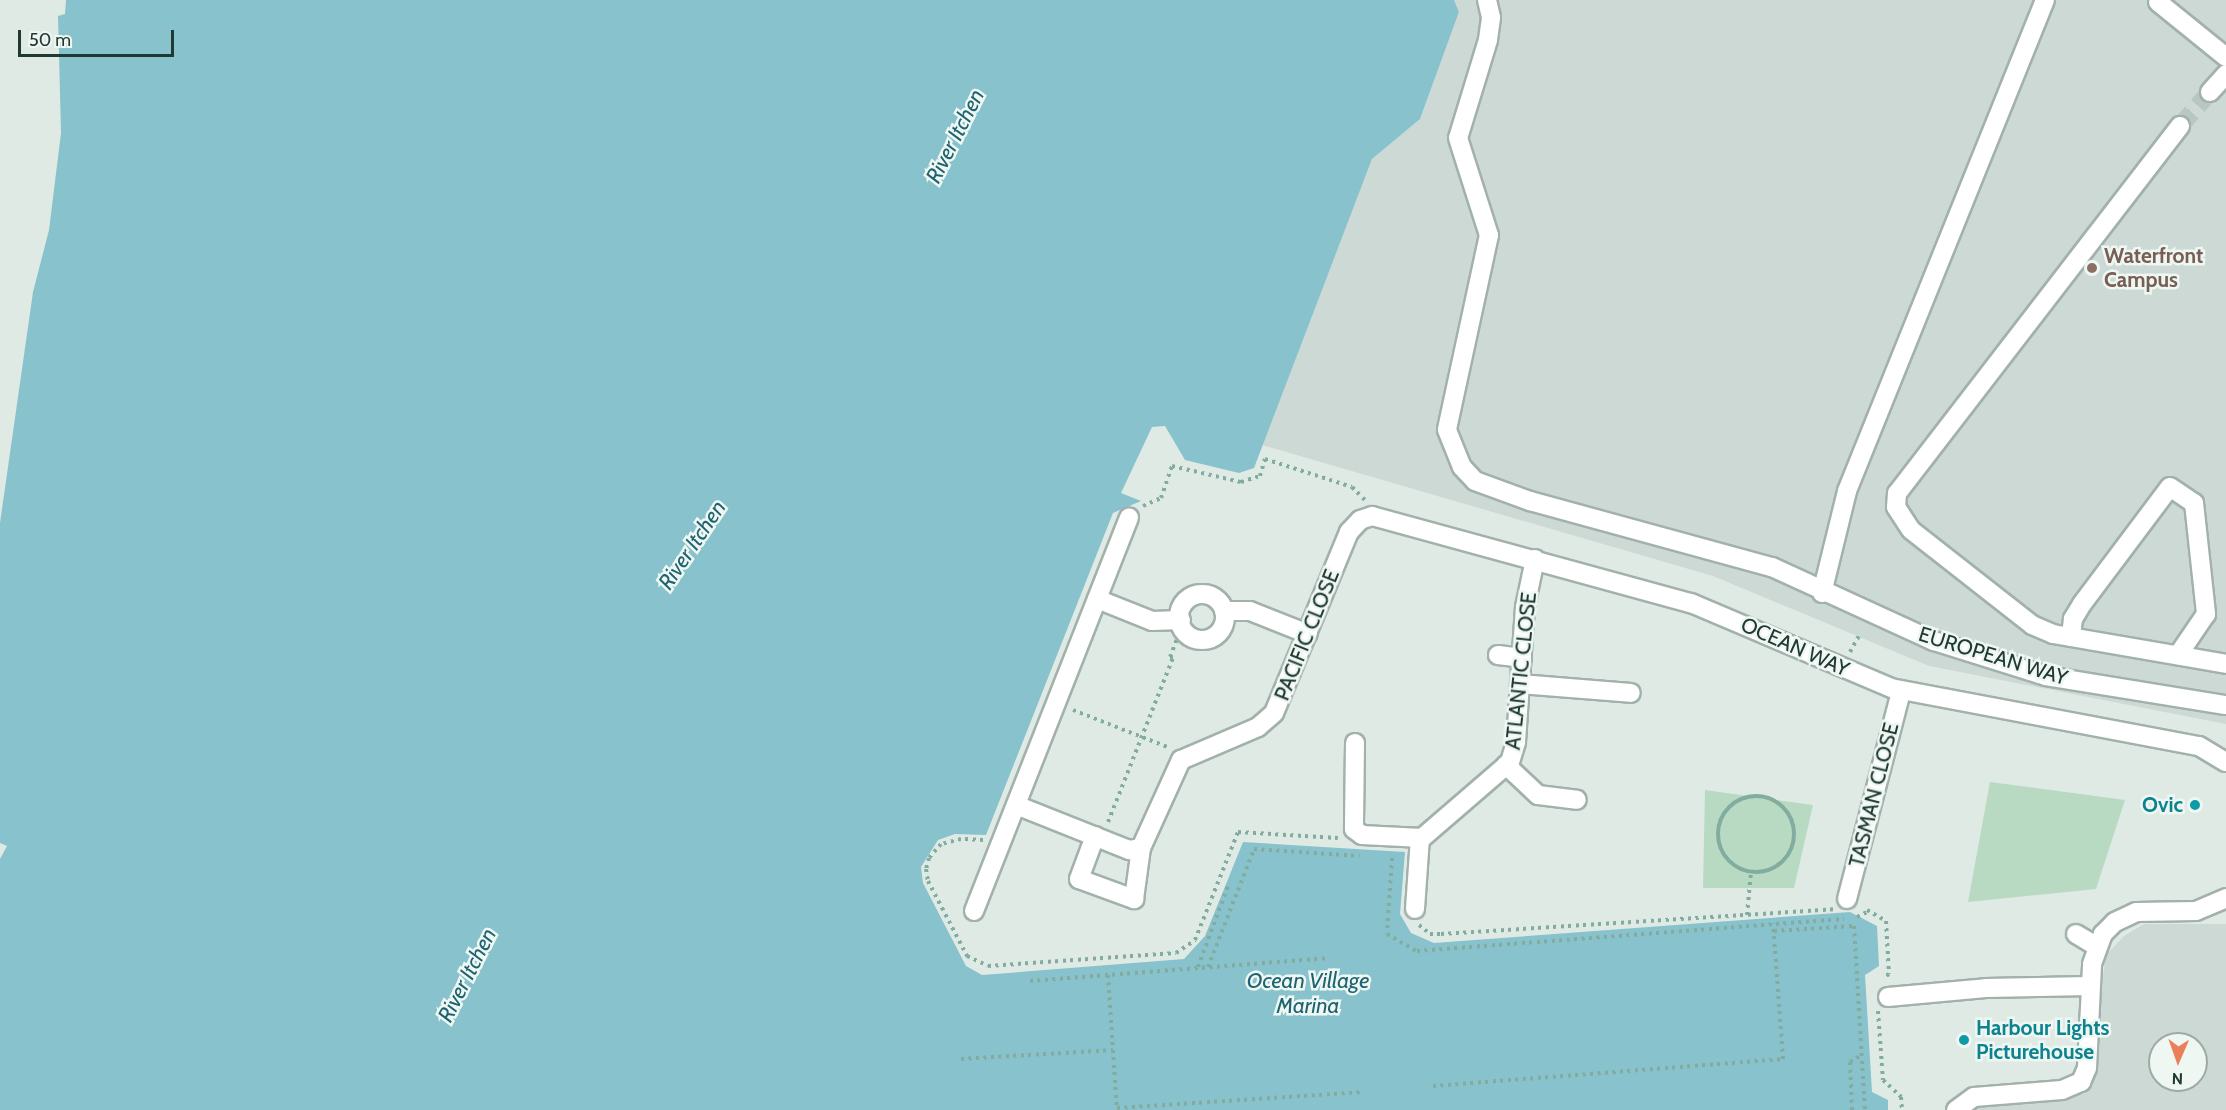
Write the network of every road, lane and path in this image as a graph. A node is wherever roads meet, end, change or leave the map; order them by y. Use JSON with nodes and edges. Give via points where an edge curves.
{"nodes":[{"id":1,"x":1487,"y":0,"type":"edge"},
{"id":2,"x":2045,"y":0,"type":"edge"},
{"id":3,"x":2158,"y":2,"type":"dead end"},
{"id":4,"x":2226,"y":57,"type":"edge"},
{"id":5,"x":2226,"y":74,"type":"edge"},
{"id":6,"x":2210,"y":92,"type":"tunnel mouth"},
{"id":7,"x":2180,"y":126,"type":"tunnel mouth"},
{"id":8,"x":1131,"y":514,"type":"joint"},
{"id":9,"x":1366,"y":518,"type":"junction"},
{"id":10,"x":1535,"y":559,"type":"junction"},
{"id":11,"x":1822,"y":593,"type":"junction"},
{"id":12,"x":1097,"y":599,"type":"junction"},
{"id":13,"x":1224,"y":611,"type":"junction"},
{"id":14,"x":1181,"y":624,"type":"junction"},
{"id":15,"x":1308,"y":634,"type":"junction"},
{"id":16,"x":2071,"y":637,"type":"junction"},
{"id":17,"x":1498,"y":655,"type":"dead end"},
{"id":18,"x":2178,"y":655,"type":"junction"},
{"id":19,"x":1522,"y":658,"type":"junction"},
{"id":20,"x":2226,"y":664,"type":"edge"},
{"id":21,"x":1520,"y":684,"type":"junction"},
{"id":22,"x":1901,"y":691,"type":"junction"},
{"id":23,"x":1631,"y":693,"type":"dead end"},
{"id":24,"x":1056,"y":703,"type":"junction"},
{"id":25,"x":2226,"y":705,"type":"edge"},
{"id":26,"x":1142,"y":737,"type":"junction"},
{"id":27,"x":1355,"y":743,"type":"dead end"},
{"id":28,"x":1188,"y":756,"type":"junction"},
{"id":29,"x":2226,"y":762,"type":"edge"},
{"id":30,"x":1506,"y":765,"type":"junction"},
{"id":31,"x":1577,"y":800,"type":"dead end"},
{"id":32,"x":1016,"y":805,"type":"junction"},
{"id":33,"x":1356,"y":834,"type":"junction"},
{"id":34,"x":1098,"y":837,"type":"junction"},
{"id":35,"x":1420,"y":838,"type":"junction"},
{"id":36,"x":989,"y":841,"type":"dead end"},
{"id":37,"x":1141,"y":848,"type":"junction"},
{"id":38,"x":1371,"y":856,"type":"dead end"},
{"id":39,"x":1382,"y":857,"type":"dead end"},
{"id":40,"x":1751,"y":872,"type":"junction"},
{"id":41,"x":1229,"y":883,"type":"dead end"},
{"id":42,"x":2226,"y":898,"type":"edge"},
{"id":43,"x":1847,"y":899,"type":"joint"},
{"id":44,"x":1415,"y":909,"type":"joint"},
{"id":45,"x":974,"y":911,"type":"dead end"},
{"id":46,"x":1869,"y":911,"type":"dead end"},
{"id":47,"x":1747,"y":915,"type":"junction"},
{"id":48,"x":1773,"y":923,"type":"junction"},
{"id":49,"x":1774,"y":932,"type":"junction"},
{"id":50,"x":2076,"y":934,"type":"dead end"},
{"id":51,"x":2096,"y":946,"type":"junction"},
{"id":52,"x":1329,"y":958,"type":"dead end"},
{"id":53,"x":1198,"y":967,"type":"junction"},
{"id":54,"x":1208,"y":967,"type":"junction"},
{"id":55,"x":1108,"y":975,"type":"junction"},
{"id":56,"x":1030,"y":981,"type":"dead end"},
{"id":57,"x":2090,"y":986,"type":"junction"},
{"id":58,"x":1888,"y":997,"type":"dead end"},
{"id":59,"x":1113,"y":1050,"type":"junction"},
{"id":60,"x":1862,"y":1054,"type":"junction"},
{"id":61,"x":961,"y":1059,"type":"dead end"},
{"id":62,"x":1433,"y":1086,"type":"dead end"},
{"id":63,"x":1362,"y":1092,"type":"dead end"},
{"id":64,"x":1117,"y":1109,"type":"edge"},
{"id":65,"x":1852,"y":1110,"type":"edge"},
{"id":66,"x":1864,"y":1110,"type":"edge"},
{"id":67,"x":1956,"y":1110,"type":"edge"}],
"edges":[{"from":1,"to":11,"type":"street","name":"EUROPEAN WAY","via":[[1491,18],[1488,40],[1458,138],[1489,235],[1447,430],[1454,452],[1475,481],[1494,490],[1772,567]]},
{"from":2,"to":11,"type":"street","via":[[1846,492]]},
{"from":3,"to":4,"type":"street"},
{"from":5,"to":6,"type":"street"},
{"from":7,"to":16,"type":"street","via":[[1897,493],[1896,507],[1911,530],[2032,625]]},
{"from":8,"to":9,"type":"path","via":[[1161,498],[1172,466],[1241,482],[1260,476],[1265,459],[1352,487],[1364,495]]},
{"from":8,"to":12,"type":"street"},
{"from":9,"to":10,"type":"street","name":"OCEAN WAY","via":[[1383,518]]},
{"from":9,"to":15,"type":"street","name":"PACIFIC CLOSE","via":[[1349,532]]},
{"from":10,"to":19,"type":"street","name":"ATLANTIC CLOSE"},
{"from":10,"to":22,"type":"street","name":"OCEAN WAY","via":[[1691,603]]},
{"from":11,"to":25,"type":"street","name":"EUROPEAN WAY","via":[[1934,640],[2046,676]]},
{"from":12,"to":14,"type":"street","via":[[1152,621]]},
{"from":12,"to":24,"type":"street"},
{"from":13,"to":14,"type":"street","via":[[1221,630],[1207,639],[1194,638]]},
{"from":13,"to":14,"type":"street","via":[[1218,600],[1199,594],[1185,602]]},
{"from":13,"to":15,"type":"street","via":[[1250,611]]},
{"from":14,"to":26,"type":"path"},
{"from":15,"to":28,"type":"street","name":"PACIFIC CLOSE","via":[[1279,706],[1269,719]]},
{"from":16,"to":18,"type":"street"},
{"from":16,"to":18,"type":"street","via":[[2073,619],[2082,603],[2170,487],[2194,503],[2206,614]]},
{"from":17,"to":19,"type":"street"},
{"from":18,"to":20,"type":"street"},
{"from":19,"to":21,"type":"street","name":"ATLANTIC CLOSE"},
{"from":21,"to":23,"type":"street"},
{"from":21,"to":30,"type":"street","name":"ATLANTIC CLOSE","via":[[1515,750]]},
{"from":22,"to":29,"type":"street","name":"OCEAN WAY","via":[[2199,746]]},
{"from":22,"to":43,"type":"street","name":"TASMAN CLOSE"},
{"from":24,"to":26,"type":"path"},
{"from":24,"to":32,"type":"street"},
{"from":26,"to":28,"type":"path"},
{"from":26,"to":34,"type":"path"},
{"from":27,"to":33,"type":"street"},
{"from":28,"to":37,"type":"street","name":"PACIFIC CLOSE","via":[[1176,767]]},
{"from":30,"to":31,"type":"street","via":[[1538,795]]},
{"from":30,"to":35,"type":"street","name":"ATLANTIC CLOSE"},
{"from":32,"to":34,"type":"street"},
{"from":32,"to":45,"type":"street"},
{"from":33,"to":35,"type":"street"},
{"from":33,"to":36,"type":"path","via":[[1353,839],[1238,832],[1195,940],[1176,954],[988,966],[967,956],[928,881],[926,869],[928,858],[941,844],[961,839]]},
{"from":34,"to":37,"type":"street","via":[[1129,850]]},
{"from":34,"to":37,"type":"street","name":"PACIFIC CLOSE","via":[[1079,879],[1134,899]]},
{"from":35,"to":44,"type":"street"},
{"from":38,"to":54,"type":"path","via":[[1254,849]]},
{"from":39,"to":48,"type":"path","via":[[1394,858],[1387,934],[1417,951]]},
{"from":40,"to":40,"type":"path","via":[[1733,865],[1723,855],[1717,830],[1731,804],[1756,795],[1782,806],[1794,828],[1794,842],[1787,857],[1775,867]]},
{"from":40,"to":47,"type":"path"},
{"from":41,"to":53,"type":"path"},
{"from":42,"to":51,"type":"street","via":[[2196,911],[2136,912],[2115,922]]},
{"from":43,"to":47,"type":"path","via":[[1845,908]]},
{"from":44,"to":47,"type":"path","via":[[1423,931],[1441,934]]},
{"from":46,"to":48,"type":"path","via":[[1853,919]]},
{"from":48,"to":49,"type":"path"},
{"from":49,"to":60,"type":"path","via":[[1854,926]]},
{"from":49,"to":62,"type":"path","via":[[1783,1059]]},
{"from":50,"to":51,"type":"street"},
{"from":51,"to":57,"type":"street"},
{"from":52,"to":54,"type":"path"},
{"from":53,"to":54,"type":"path"},
{"from":53,"to":55,"type":"path"},
{"from":55,"to":56,"type":"path"},
{"from":55,"to":59,"type":"path"},
{"from":57,"to":58,"type":"street","via":[[1986,988]]},
{"from":57,"to":67,"type":"street","via":[[2087,1068],[2081,1082],[2062,1090],[1974,1097]]},
{"from":59,"to":61,"type":"path"},
{"from":59,"to":64,"type":"path"},
{"from":60,"to":65,"type":"path","via":[[1850,1062]]},
{"from":60,"to":66,"type":"path"},
{"from":63,"to":64,"type":"path"}]}
